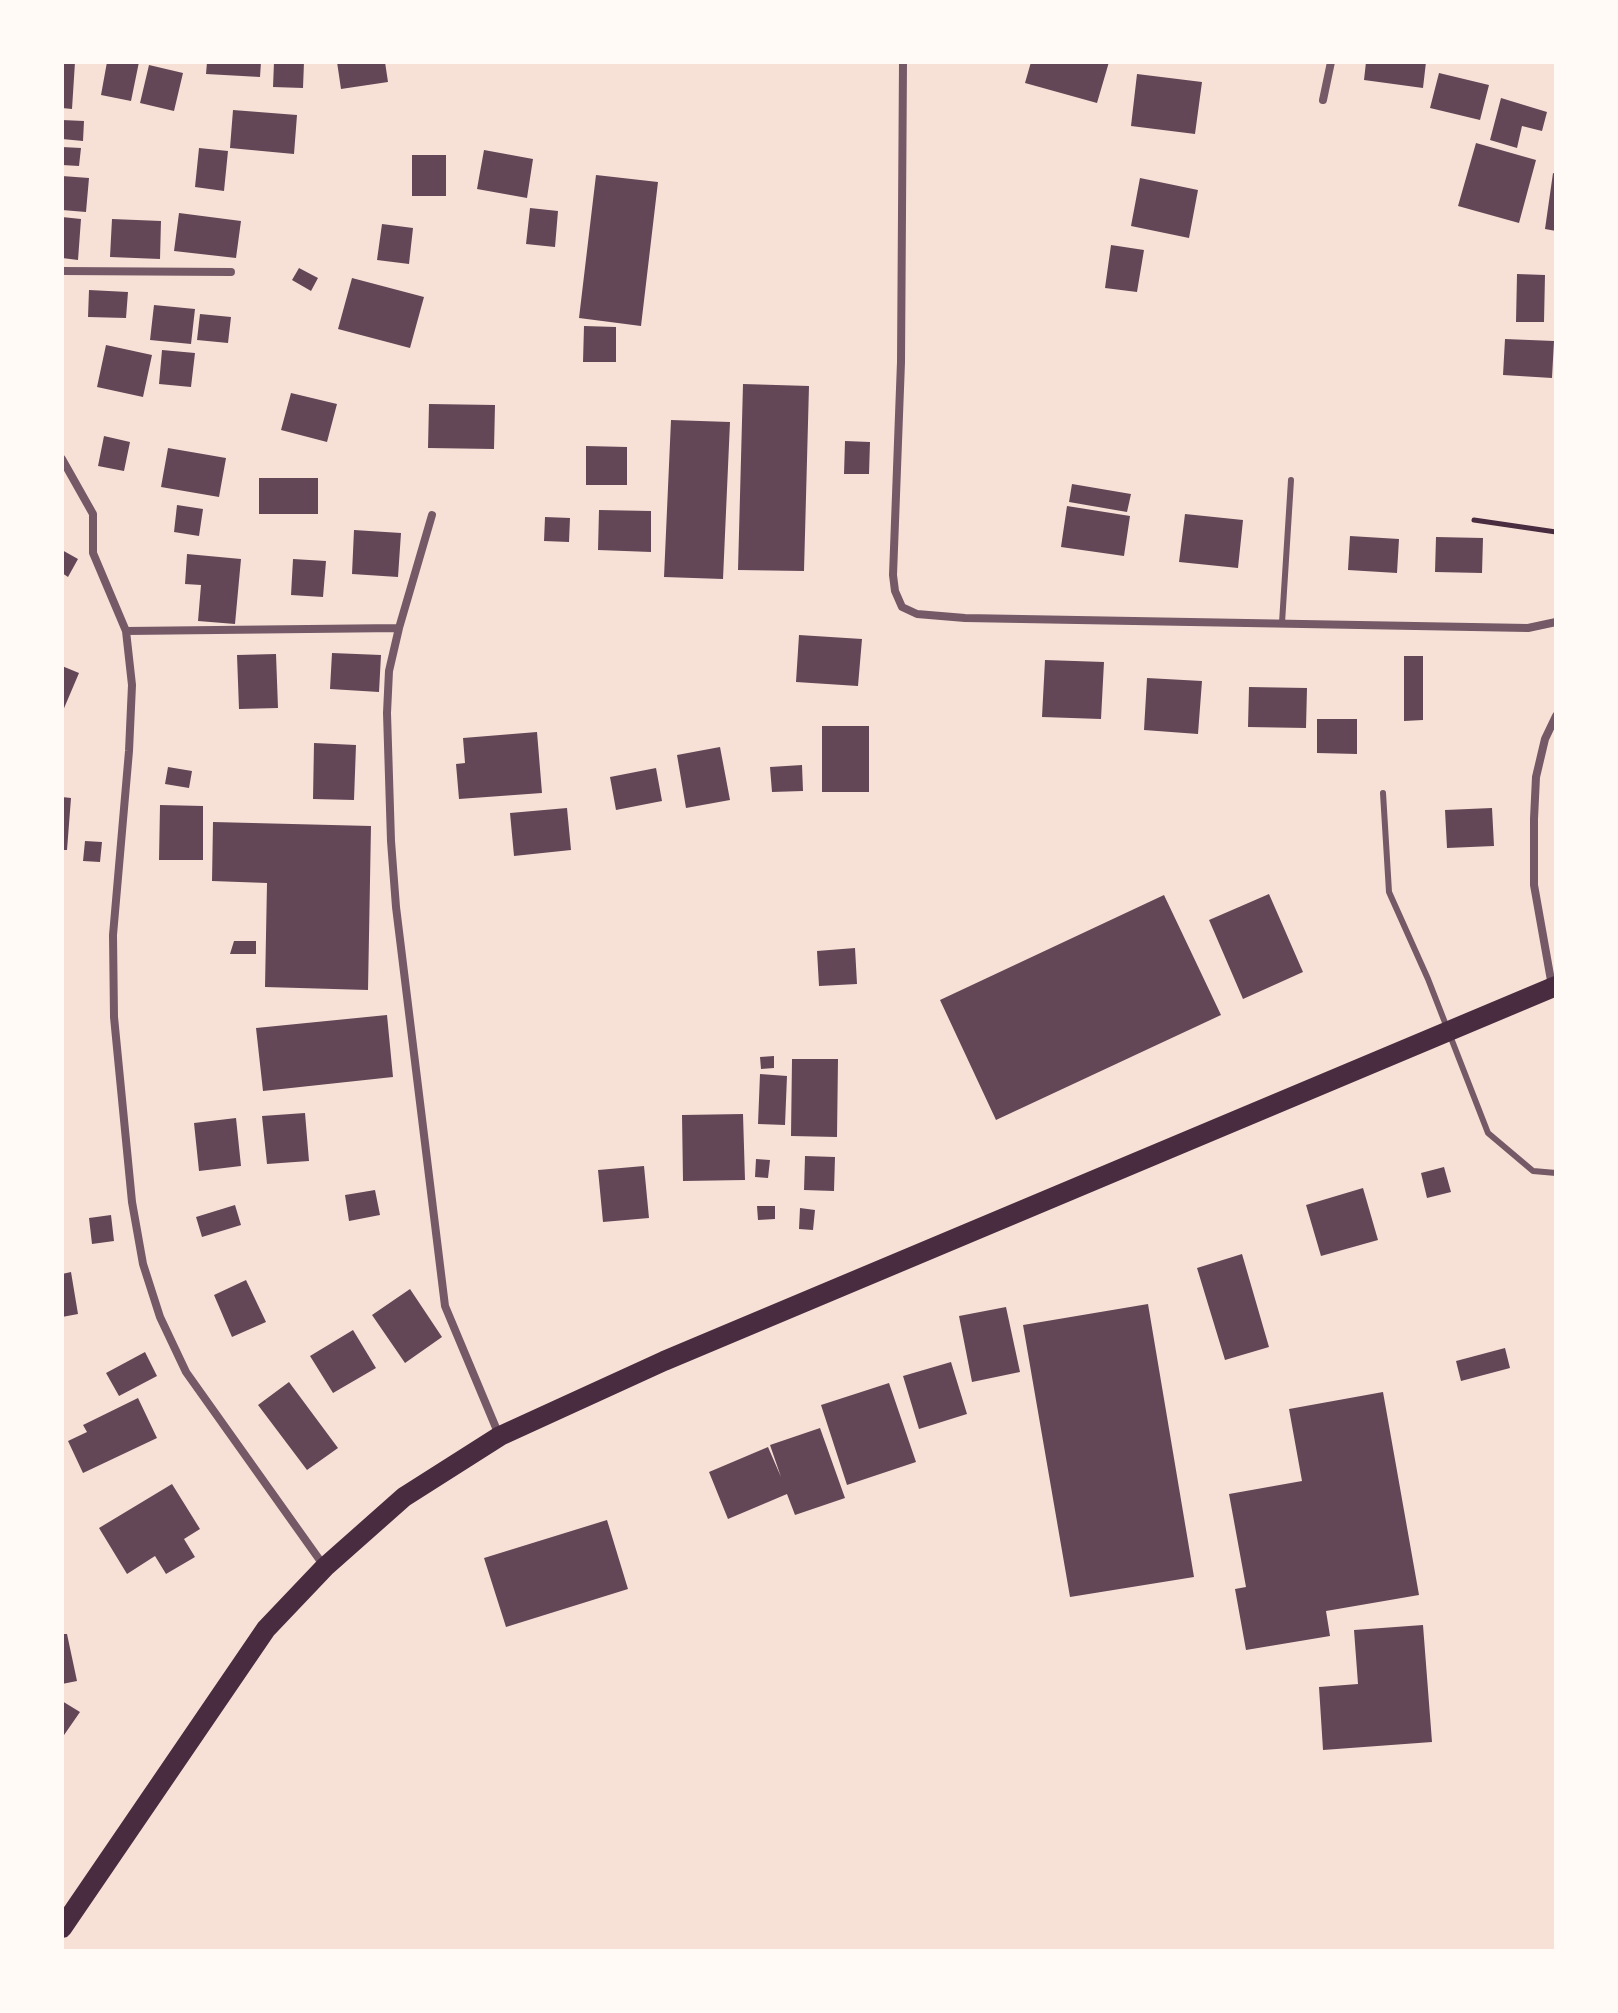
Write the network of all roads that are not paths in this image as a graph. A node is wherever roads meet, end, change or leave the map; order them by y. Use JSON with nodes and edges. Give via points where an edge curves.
{"nodes":[{"id":1,"x":903,"y":62,"type":"edge"},
{"id":2,"x":1331,"y":62,"type":"edge"},
{"id":3,"x":1323,"y":100,"type":"dead end"},
{"id":4,"x":62,"y":271,"type":"edge"},
{"id":5,"x":231,"y":272,"type":"dead end"},
{"id":6,"x":62,"y":459,"type":"edge"},
{"id":7,"x":1291,"y":480,"type":"dead end"},
{"id":8,"x":432,"y":515,"type":"dead end"},
{"id":9,"x":1556,"y":622,"type":"edge"},
{"id":10,"x":1282,"y":623,"type":"junction"},
{"id":11,"x":399,"y":628,"type":"junction"},
{"id":12,"x":126,"y":631,"type":"junction"},
{"id":13,"x":1556,"y":716,"type":"edge"},
{"id":14,"x":1383,"y":793,"type":"dead end"},
{"id":15,"x":1554,"y":986,"type":"edge"},
{"id":16,"x":1449,"y":1031,"type":"junction"},
{"id":17,"x":1556,"y":1173,"type":"edge"},
{"id":18,"x":500,"y":1436,"type":"junction"},
{"id":19,"x":325,"y":1567,"type":"junction"},
{"id":20,"x":62,"y":1928,"type":"edge"}],
"edges":[{"from":1,"to":10,"type":"street","via":[[893,575],[902,607],[917,614],[965,618]]},
{"from":2,"to":3,"type":"street"},
{"from":4,"to":5,"type":"street"},
{"from":6,"to":12,"type":"street","via":[[93,514],[93,553]]},
{"from":7,"to":10,"type":"lane"},
{"from":8,"to":11,"type":"street"},
{"from":9,"to":10,"type":"street","via":[[1528,628]]},
{"from":11,"to":12,"type":"street"},
{"from":11,"to":18,"type":"street","via":[[387,713],[391,841],[445,1306]]},
{"from":12,"to":19,"type":"street","via":[[131,698],[113,935],[114,1017],[143,1264],[186,1372]]},
{"from":13,"to":15,"type":"street","via":[[1536,777],[1534,819],[1534,885]]},
{"from":14,"to":16,"type":"lane","via":[[1389,892]]},
{"from":15,"to":16,"type":"main road"},
{"from":16,"to":17,"type":"lane","via":[[1488,1133],[1533,1171]]},
{"from":16,"to":18,"type":"main road","via":[[664,1361]]},
{"from":18,"to":19,"type":"main road","via":[[404,1497]]},
{"from":19,"to":20,"type":"main road","via":[[266,1629]]}]}
